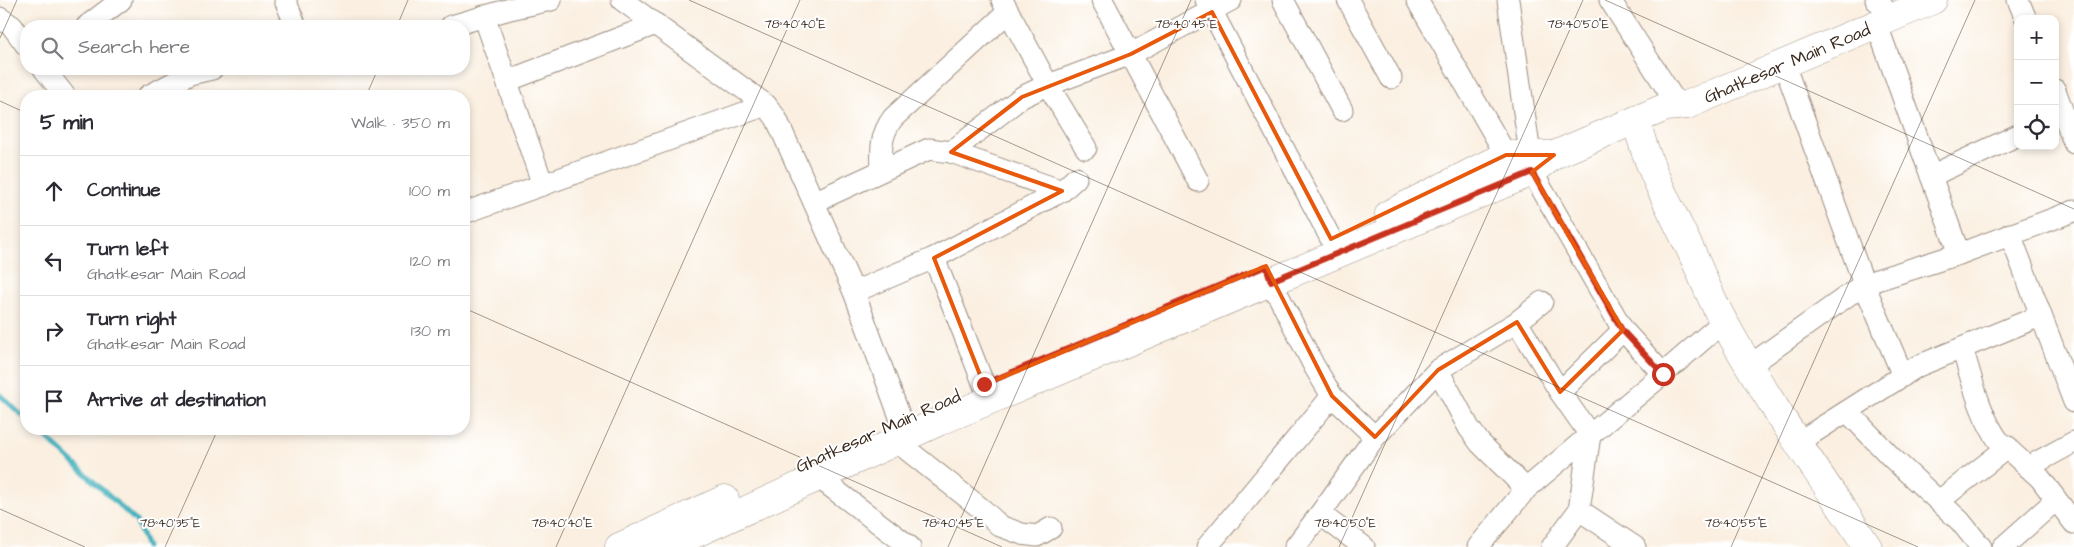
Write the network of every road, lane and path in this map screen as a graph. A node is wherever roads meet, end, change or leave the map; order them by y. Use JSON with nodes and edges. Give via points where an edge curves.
{"nodes":[{"id":1,"x":120,"y":0,"type":"edge"},
{"id":2,"x":285,"y":0,"type":"edge"},
{"id":3,"x":552,"y":0,"type":"edge"},
{"id":4,"x":622,"y":0,"type":"edge"},
{"id":5,"x":1102,"y":0,"type":"edge"},
{"id":6,"x":1231,"y":0,"type":"edge"},
{"id":7,"x":1283,"y":0,"type":"edge"},
{"id":8,"x":1348,"y":0,"type":"edge"},
{"id":9,"x":1417,"y":0,"type":"edge"},
{"id":10,"x":1508,"y":0,"type":"edge"},
{"id":11,"x":1934,"y":0,"type":"edge"},
{"id":12,"x":2018,"y":0,"type":"edge"},
{"id":13,"x":1618,"y":4,"type":"edge"},
{"id":14,"x":1005,"y":6,"type":"edge"},
{"id":15,"x":1209,"y":6,"type":"edge"},
{"id":16,"x":1882,"y":7,"type":"edge"},
{"id":17,"x":2024,"y":15,"type":"edge"},
{"id":18,"x":484,"y":16,"type":"junction"},
{"id":19,"x":0,"y":18,"type":"edge"},
{"id":20,"x":94,"y":20,"type":"edge"},
{"id":21,"x":293,"y":20,"type":"edge"},
{"id":22,"x":470,"y":20,"type":"edge"},
{"id":23,"x":656,"y":24,"type":"junction"},
{"id":24,"x":20,"y":37,"type":"edge"},
{"id":25,"x":1131,"y":54,"type":"junction"},
{"id":26,"x":1784,"y":64,"type":"junction"},
{"id":27,"x":49,"y":75,"type":"edge"},
{"id":28,"x":188,"y":75,"type":"edge"},
{"id":29,"x":1391,"y":78,"type":"dead end"},
{"id":30,"x":507,"y":81,"type":"junction"},
{"id":31,"x":1048,"y":85,"type":"junction"},
{"id":32,"x":60,"y":90,"type":"edge"},
{"id":33,"x":159,"y":90,"type":"edge"},
{"id":34,"x":1670,"y":103,"type":"junction"},
{"id":35,"x":766,"y":105,"type":"junction"},
{"id":36,"x":1342,"y":110,"type":"dead end"},
{"id":37,"x":2059,"y":116,"type":"edge"},
{"id":38,"x":1636,"y":120,"type":"junction"},
{"id":39,"x":2014,"y":137,"type":"edge"},
{"id":40,"x":2074,"y":143,"type":"edge"},
{"id":41,"x":1086,"y":148,"type":"dead end"},
{"id":42,"x":951,"y":152,"type":"junction"},
{"id":43,"x":1530,"y":159,"type":"junction"},
{"id":44,"x":882,"y":170,"type":"junction"},
{"id":45,"x":1931,"y":176,"type":"junction"},
{"id":46,"x":1198,"y":181,"type":"dead end"},
{"id":47,"x":543,"y":185,"type":"junction"},
{"id":48,"x":814,"y":202,"type":"junction"},
{"id":49,"x":2074,"y":210,"type":"edge"},
{"id":50,"x":470,"y":211,"type":"edge"},
{"id":51,"x":2010,"y":234,"type":"junction"},
{"id":52,"x":1331,"y":239,"type":"junction"},
{"id":53,"x":1959,"y":254,"type":"junction"},
{"id":54,"x":934,"y":258,"type":"junction"},
{"id":55,"x":1268,"y":274,"type":"junction"},
{"id":56,"x":1864,"y":284,"type":"junction"},
{"id":57,"x":854,"y":292,"type":"junction"},
{"id":58,"x":1542,"y":302,"type":"dead end"},
{"id":59,"x":2040,"y":316,"type":"junction"},
{"id":60,"x":1517,"y":322,"type":"junction"},
{"id":61,"x":1723,"y":322,"type":"junction"},
{"id":62,"x":1622,"y":330,"type":"junction"},
{"id":63,"x":1962,"y":348,"type":"junction"},
{"id":64,"x":1749,"y":366,"type":"junction"},
{"id":65,"x":1438,"y":370,"type":"junction"},
{"id":66,"x":1663,"y":374,"type":"junction"},
{"id":67,"x":1903,"y":376,"type":"junction"},
{"id":68,"x":984,"y":384,"type":"junction"},
{"id":69,"x":1560,"y":392,"type":"junction"},
{"id":70,"x":1332,"y":396,"type":"junction"},
{"id":71,"x":2074,"y":402,"type":"edge"},
{"id":72,"x":1848,"y":412,"type":"junction"},
{"id":73,"x":898,"y":431,"type":"junction"},
{"id":74,"x":1590,"y":435,"type":"junction"},
{"id":75,"x":1375,"y":437,"type":"junction"},
{"id":76,"x":2074,"y":442,"type":"edge"},
{"id":77,"x":1797,"y":443,"type":"junction"},
{"id":78,"x":2008,"y":447,"type":"junction"},
{"id":79,"x":2028,"y":467,"type":"junction"},
{"id":80,"x":818,"y":476,"type":"junction"},
{"id":81,"x":1526,"y":489,"type":"junction"},
{"id":82,"x":2056,"y":500,"type":"junction"},
{"id":83,"x":1939,"y":501,"type":"junction"},
{"id":84,"x":1579,"y":510,"type":"junction"},
{"id":85,"x":1320,"y":514,"type":"junction"},
{"id":86,"x":2074,"y":523,"type":"edge"},
{"id":87,"x":1051,"y":528,"type":"dead end"},
{"id":88,"x":654,"y":543,"type":"edge"},
{"id":89,"x":619,"y":547,"type":"edge"},
{"id":90,"x":910,"y":547,"type":"edge"},
{"id":91,"x":1207,"y":547,"type":"edge"},
{"id":92,"x":1295,"y":547,"type":"edge"},
{"id":93,"x":1364,"y":547,"type":"edge"},
{"id":94,"x":1478,"y":547,"type":"edge"},
{"id":95,"x":1552,"y":547,"type":"edge"},
{"id":96,"x":1635,"y":547,"type":"edge"},
{"id":97,"x":1868,"y":547,"type":"edge"},
{"id":98,"x":1981,"y":547,"type":"edge"},
{"id":99,"x":2003,"y":547,"type":"edge"}],
"edges":[{"from":1,"to":20,"type":"street"},
{"from":2,"to":21,"type":"street"},
{"from":3,"to":18,"type":"street"},
{"from":4,"to":23,"type":"street"},
{"from":5,"to":25,"type":"street"},
{"from":6,"to":15,"type":"street"},
{"from":7,"to":36,"type":"street"},
{"from":8,"to":29,"type":"street"},
{"from":9,"to":43,"type":"street"},
{"from":10,"to":43,"type":"street"},
{"from":11,"to":16,"type":"main road","name":"Ghatkesar Main Road"},
{"from":12,"to":17,"type":"street"},
{"from":13,"to":34,"type":"street"},
{"from":14,"to":31,"type":"street"},
{"from":14,"to":44,"type":"street","via":[[893,118],[880,146]]},
{"from":15,"to":25,"type":"street"},
{"from":15,"to":52,"type":"street"},
{"from":16,"to":26,"type":"main road","name":"Ghatkesar Main Road"},
{"from":16,"to":34,"type":"main road","name":"Ghatkesar Main Road","via":[[1682,90]]},
{"from":16,"to":45,"type":"street"},
{"from":18,"to":22,"type":"street"},
{"from":18,"to":30,"type":"street"},
{"from":19,"to":24,"type":"street"},
{"from":23,"to":30,"type":"street"},
{"from":23,"to":35,"type":"street"},
{"from":25,"to":31,"type":"street"},
{"from":25,"to":46,"type":"street"},
{"from":26,"to":34,"type":"main road","name":"Ghatkesar Main Road","via":[[1687,105]]},
{"from":26,"to":56,"type":"street"},
{"from":27,"to":32,"type":"street"},
{"from":28,"to":33,"type":"street"},
{"from":30,"to":47,"type":"street"},
{"from":31,"to":41,"type":"street"},
{"from":31,"to":42,"type":"street","via":[[1022,97]]},
{"from":34,"to":38,"type":"main road","name":"Ghatkesar Main Road"},
{"from":35,"to":47,"type":"street"},
{"from":35,"to":48,"type":"street","via":[[776,118]]},
{"from":37,"to":40,"type":"street"},
{"from":38,"to":43,"type":"main road","name":"Ghatkesar Main Road"},
{"from":38,"to":61,"type":"main road","via":[[1659,190]]},
{"from":39,"to":45,"type":"street"},
{"from":42,"to":44,"type":"street","via":[[929,149]]},
{"from":42,"to":54,"type":"street","via":[[1069,184]]},
{"from":43,"to":52,"type":"main road","name":"Ghatkesar Main Road"},
{"from":43,"to":55,"type":"main road","name":"Ghatkesar Main Road"},
{"from":43,"to":62,"type":"street"},
{"from":44,"to":48,"type":"street"},
{"from":45,"to":53,"type":"street"},
{"from":47,"to":50,"type":"street"},
{"from":48,"to":57,"type":"street"},
{"from":49,"to":51,"type":"street"},
{"from":51,"to":53,"type":"street"},
{"from":51,"to":59,"type":"street"},
{"from":52,"to":55,"type":"main road","name":"Ghatkesar Main Road"},
{"from":53,"to":56,"type":"street"},
{"from":54,"to":57,"type":"street"},
{"from":54,"to":68,"type":"street"},
{"from":55,"to":68,"type":"main road","name":"Ghatkesar Main Road"},
{"from":55,"to":70,"type":"street"},
{"from":55,"to":73,"type":"main road","name":"Ghatkesar Main Road"},
{"from":56,"to":64,"type":"street"},
{"from":56,"to":67,"type":"street"},
{"from":57,"to":73,"type":"street"},
{"from":58,"to":60,"type":"street"},
{"from":59,"to":63,"type":"street"},
{"from":59,"to":71,"type":"street"},
{"from":60,"to":65,"type":"street"},
{"from":60,"to":69,"type":"street"},
{"from":61,"to":64,"type":"main road"},
{"from":61,"to":66,"type":"street"},
{"from":62,"to":66,"type":"street"},
{"from":62,"to":69,"type":"street"},
{"from":63,"to":67,"type":"street","via":[[1918,366]]},
{"from":63,"to":78,"type":"street","via":[[1986,421],[1998,440]]},
{"from":64,"to":77,"type":"main road"},
{"from":65,"to":75,"type":"street"},
{"from":65,"to":81,"type":"street","via":[[1480,443]]},
{"from":66,"to":74,"type":"street"},
{"from":67,"to":72,"type":"street"},
{"from":68,"to":73,"type":"main road","name":"Ghatkesar Main Road"},
{"from":69,"to":74,"type":"street"},
{"from":70,"to":75,"type":"street"},
{"from":70,"to":91,"type":"street"},
{"from":72,"to":77,"type":"street"},
{"from":72,"to":83,"type":"street"},
{"from":73,"to":80,"type":"main road","name":"Ghatkesar Main Road"},
{"from":73,"to":87,"type":"street","via":[[1000,526],[1037,536]]},
{"from":73,"to":88,"type":"main road","name":"Ghatkesar Main Road"},
{"from":74,"to":81,"type":"street"},
{"from":74,"to":84,"type":"street"},
{"from":75,"to":85,"type":"street"},
{"from":76,"to":79,"type":"street"},
{"from":77,"to":97,"type":"main road"},
{"from":78,"to":79,"type":"street"},
{"from":78,"to":83,"type":"street"},
{"from":79,"to":82,"type":"street"},
{"from":80,"to":88,"type":"main road","name":"Ghatkesar Main Road"},
{"from":80,"to":90,"type":"street"},
{"from":81,"to":94,"type":"street"},
{"from":82,"to":86,"type":"street"},
{"from":82,"to":99,"type":"street"},
{"from":83,"to":98,"type":"street"},
{"from":84,"to":95,"type":"street"},
{"from":84,"to":96,"type":"street"},
{"from":85,"to":92,"type":"street"},
{"from":85,"to":93,"type":"street"},
{"from":88,"to":89,"type":"main road","name":"Ghatkesar Main Road"}]}
